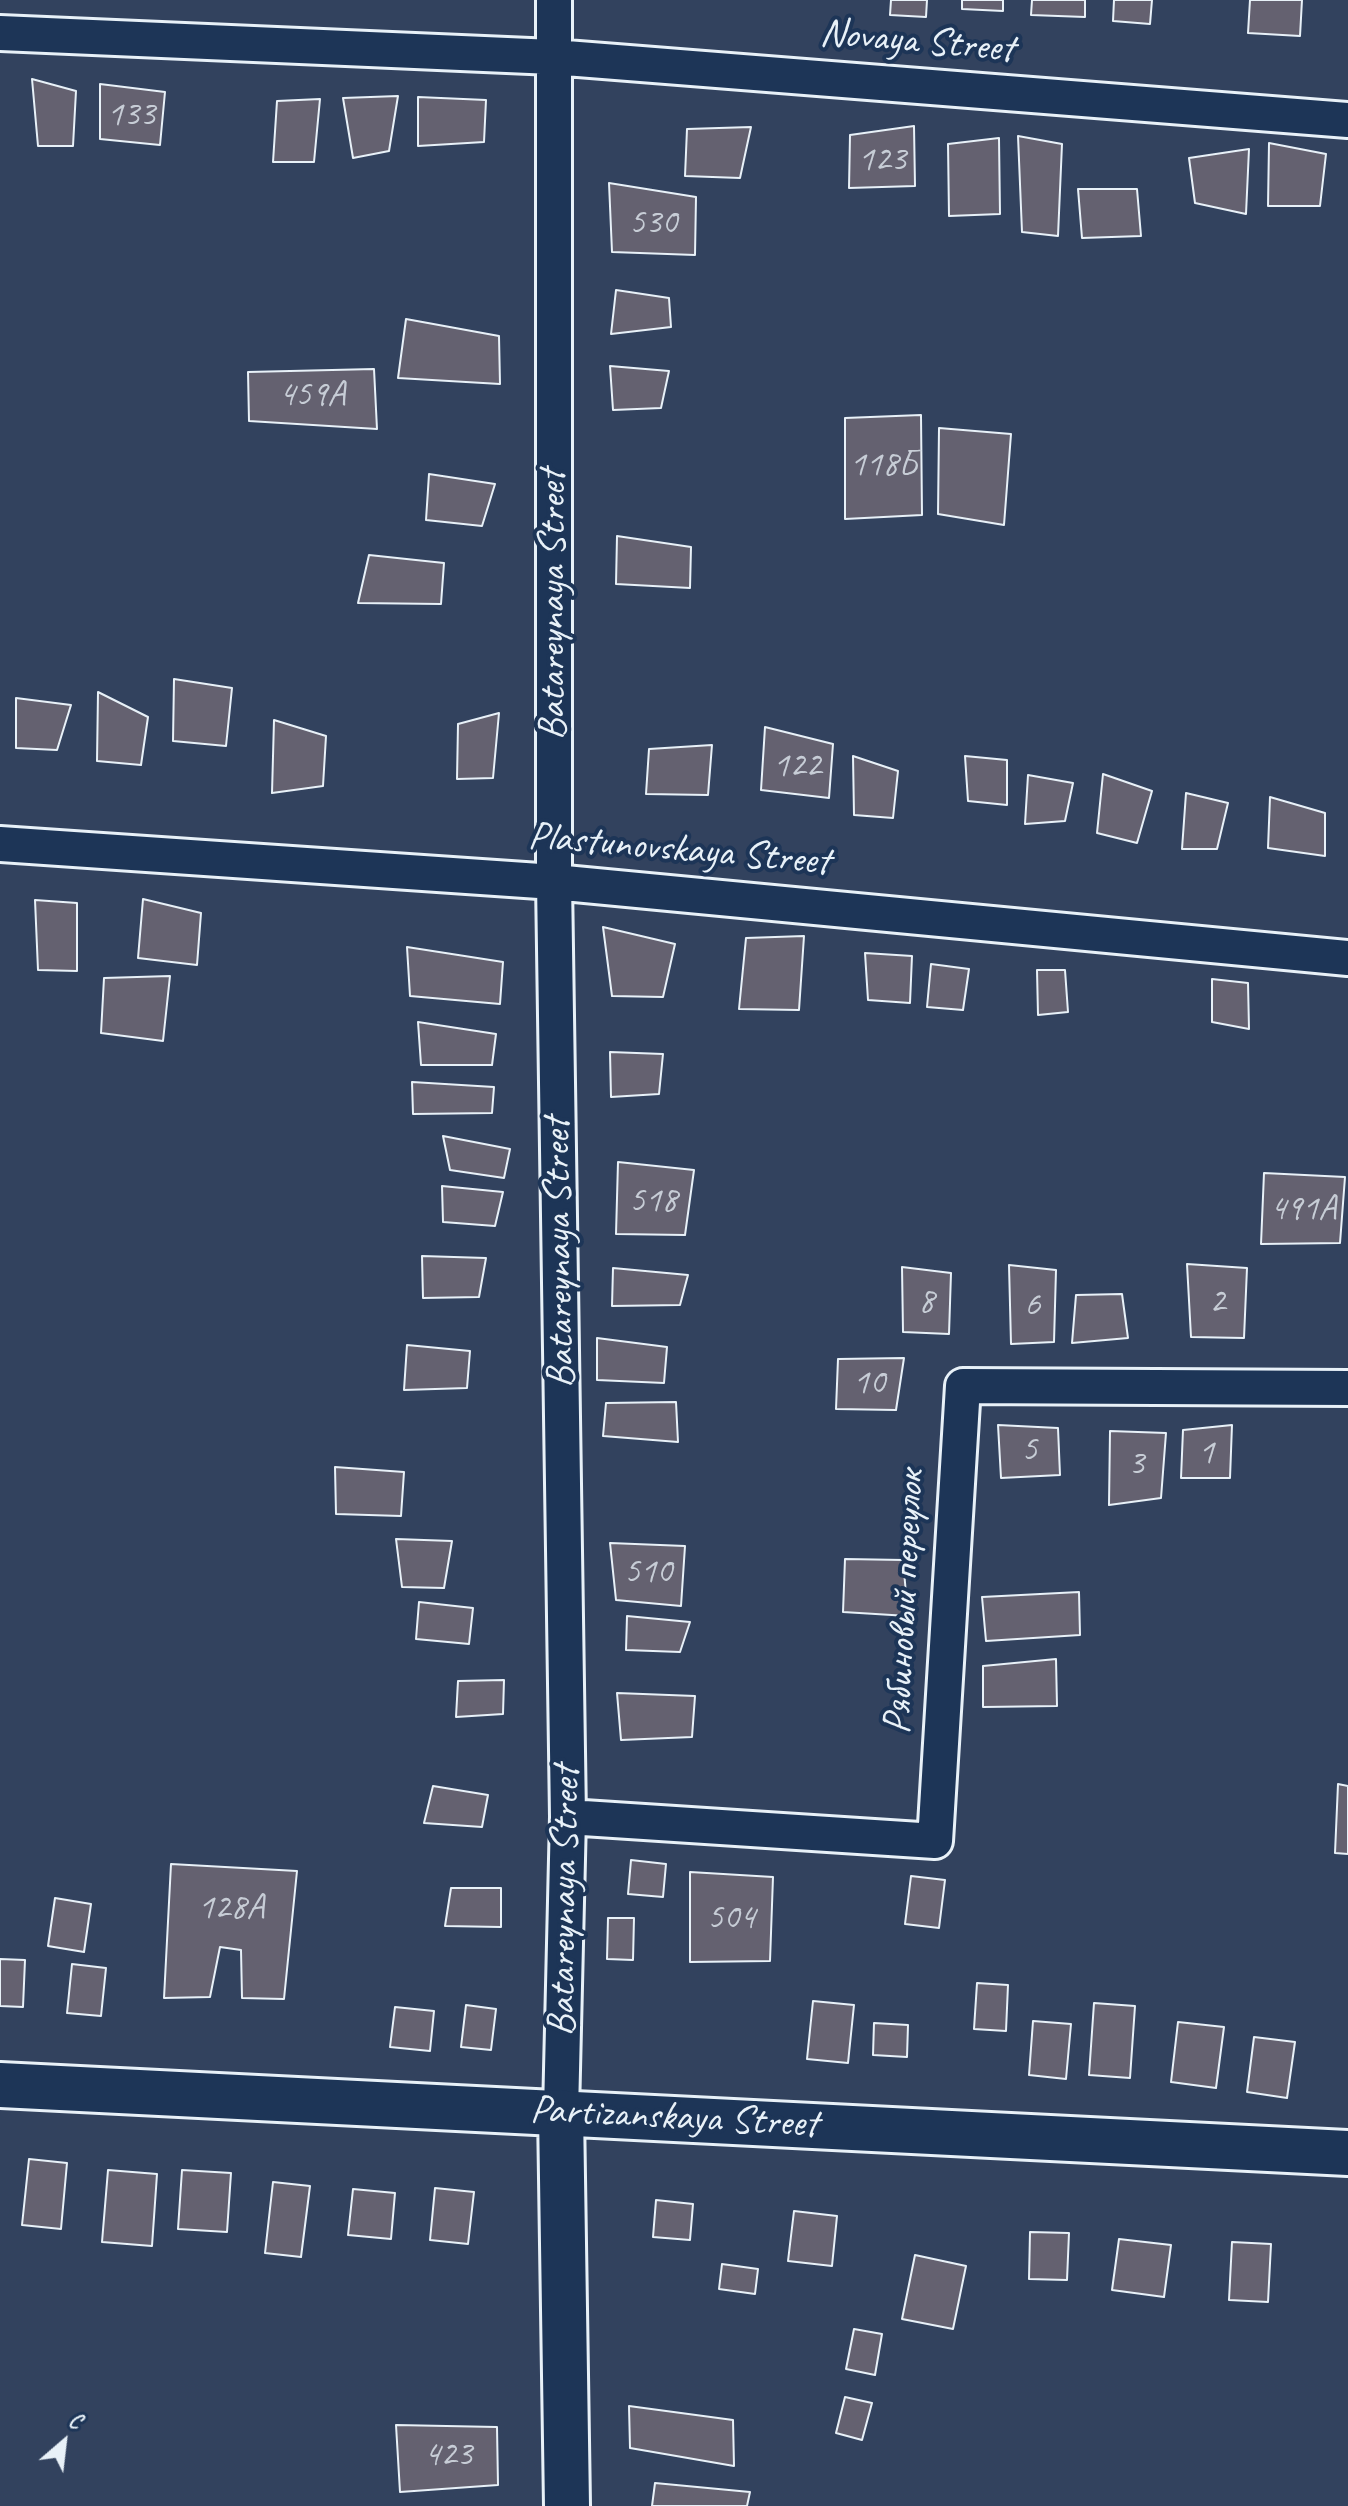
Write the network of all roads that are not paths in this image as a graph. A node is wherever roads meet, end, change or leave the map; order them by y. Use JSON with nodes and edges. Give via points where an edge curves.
{"nodes":[{"id":1,"x":554,"y":0,"type":"edge"},
{"id":2,"x":0,"y":33,"type":"edge"},
{"id":3,"x":553,"y":57,"type":"junction"},
{"id":4,"x":1348,"y":120,"type":"edge"},
{"id":5,"x":0,"y":844,"type":"edge"},
{"id":6,"x":554,"y":882,"type":"junction"},
{"id":7,"x":1348,"y":958,"type":"edge"},
{"id":8,"x":1348,"y":1388,"type":"edge"},
{"id":9,"x":568,"y":1817,"type":"junction"},
{"id":10,"x":0,"y":2085,"type":"edge"},
{"id":11,"x":561,"y":2112,"type":"junction"},
{"id":12,"x":1348,"y":2153,"type":"edge"},
{"id":13,"x":567,"y":2506,"type":"edge"}],
"edges":[{"from":1,"to":3,"type":"street","name":"Batareynaya Street"},
{"from":2,"to":3,"type":"street","name":"Novaya Street"},
{"from":3,"to":4,"type":"street","name":"Novaya Street"},
{"from":3,"to":6,"type":"street","name":"Batareynaya Street"},
{"from":5,"to":6,"type":"street","name":"Plastunovskaya Street"},
{"from":6,"to":7,"type":"street","name":"Plastunovskaya Street"},
{"from":6,"to":9,"type":"street","name":"Batareynaya Street"},
{"from":8,"to":9,"type":"street","name":"Рябиновый переулок","via":[[963,1386],[935,1841]]},
{"from":9,"to":11,"type":"street","name":"Batareynaya Street"},
{"from":10,"to":11,"type":"street","name":"Partizanskaya Street"},
{"from":11,"to":12,"type":"street","name":"Partizanskaya Street"},
{"from":11,"to":13,"type":"street","name":"Batareynaya Street"}]}
